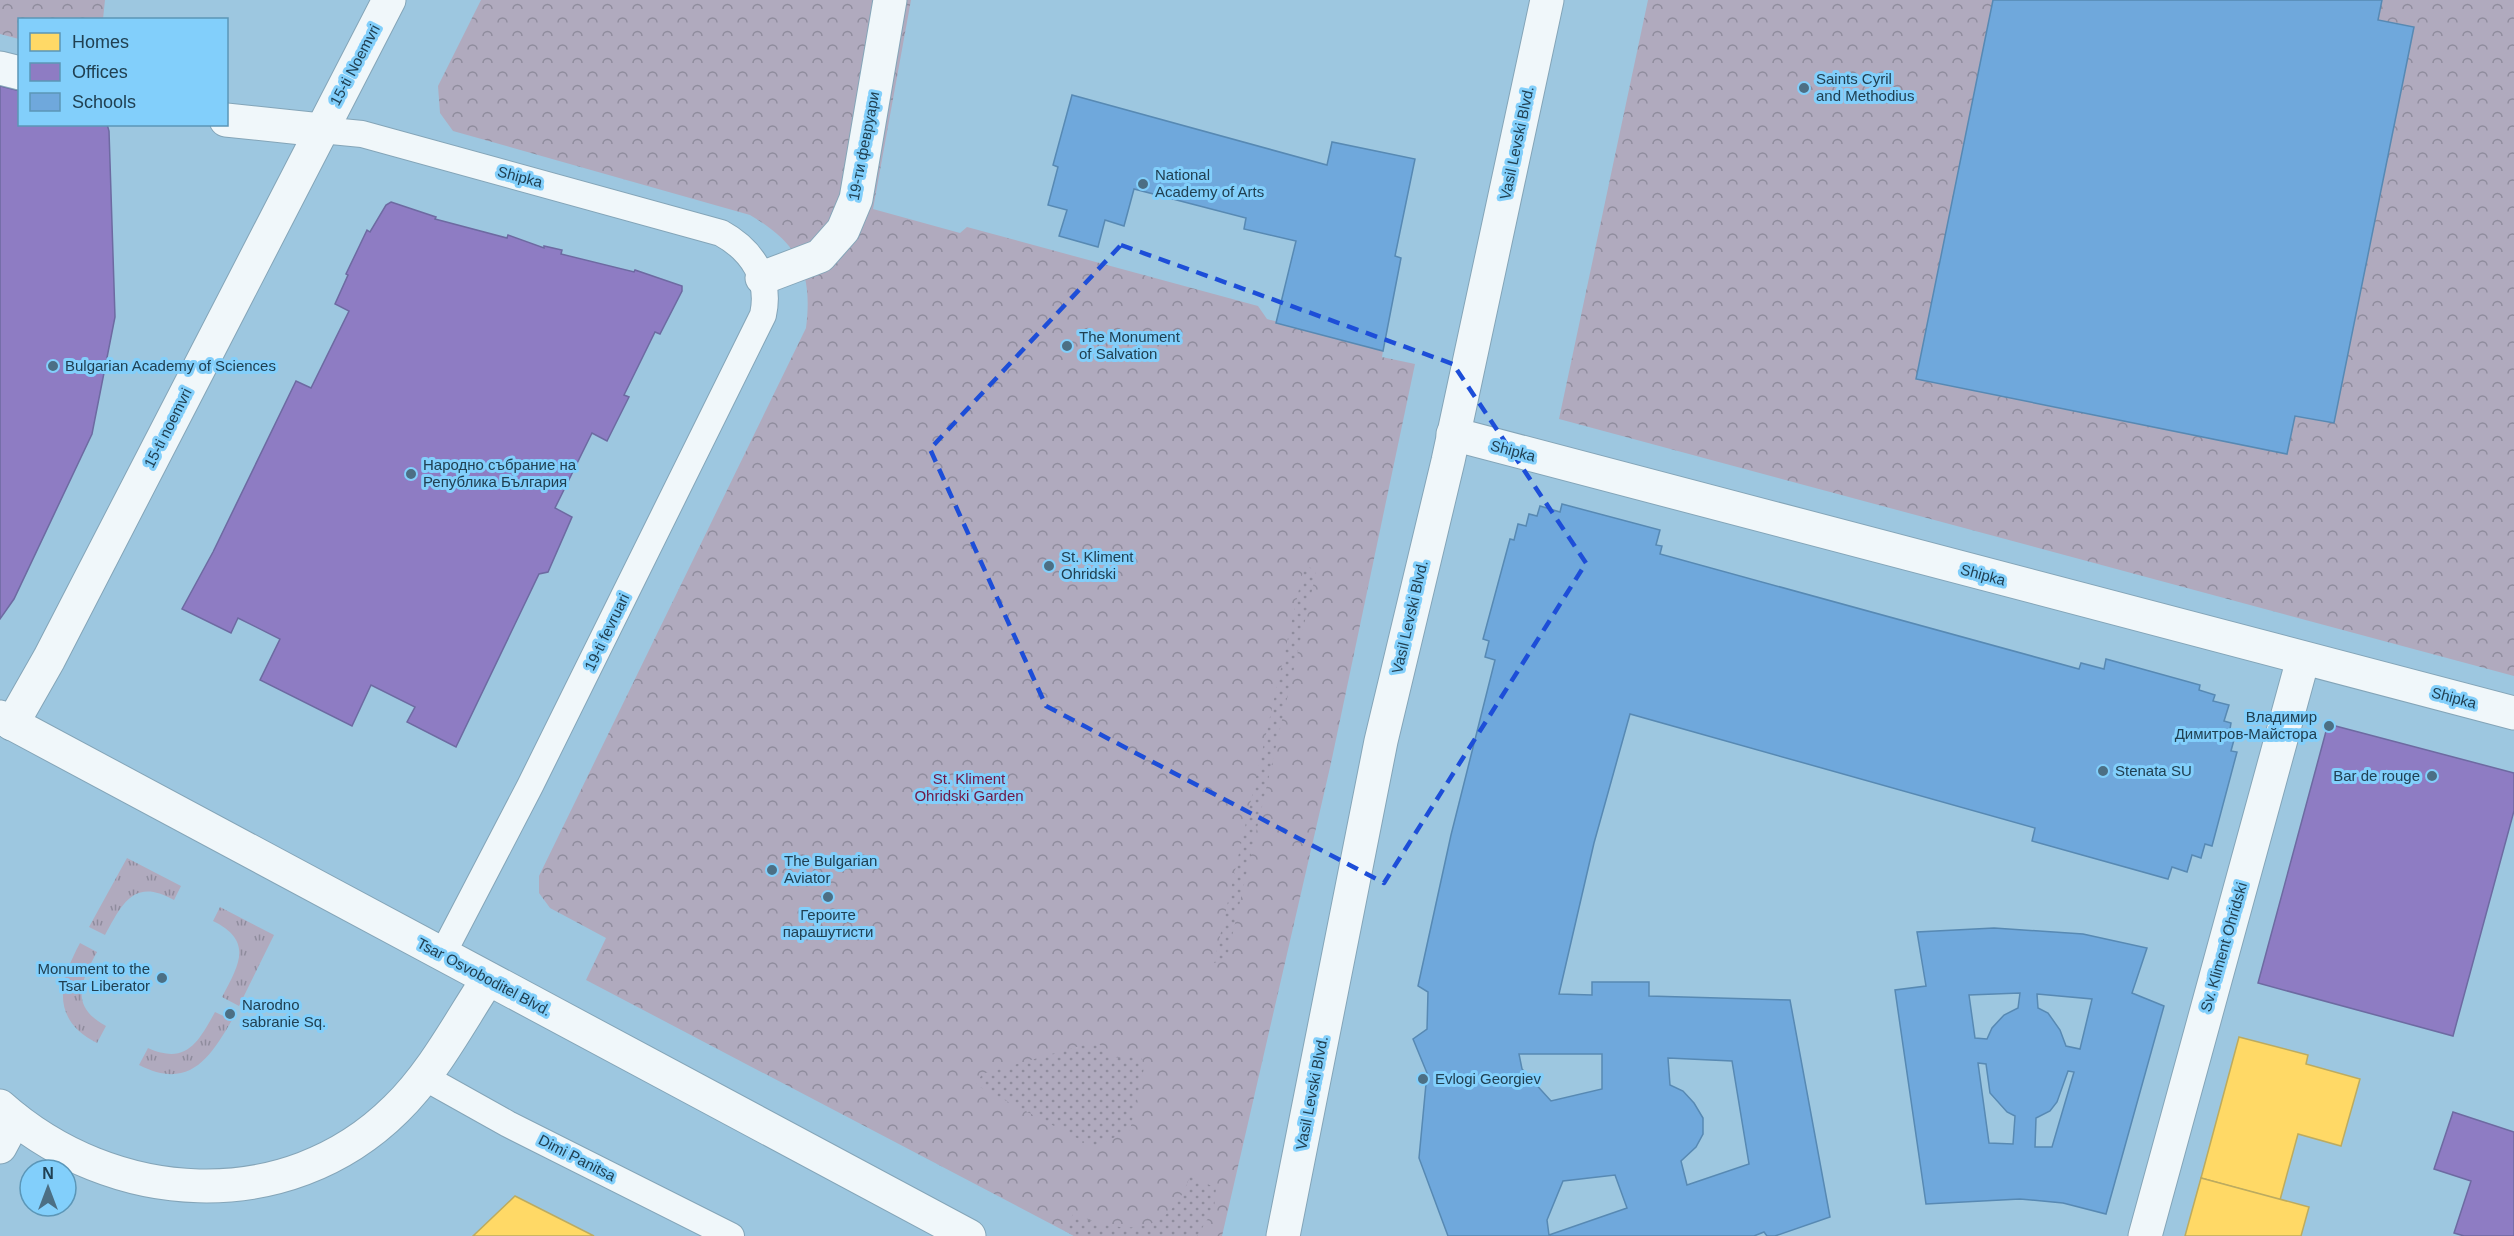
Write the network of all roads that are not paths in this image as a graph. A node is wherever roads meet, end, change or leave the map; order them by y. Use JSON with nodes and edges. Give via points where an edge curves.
{"nodes":[{"id":1,"x":389,"y":0,"type":"edge"},
{"id":2,"x":890,"y":0,"type":"edge"},
{"id":3,"x":1547,"y":0,"type":"edge"},
{"id":4,"x":0,"y":68,"type":"edge"},
{"id":5,"x":18,"y":72,"type":"edge"},
{"id":6,"x":228,"y":120,"type":"edge"},
{"id":7,"x":321,"y":130,"type":"junction"},
{"id":8,"x":764,"y":292,"type":"junction"},
{"id":9,"x":1453,"y":434,"type":"junction"},
{"id":10,"x":2303,"y":658,"type":"junction"},
{"id":11,"x":2514,"y":713,"type":"edge"},
{"id":12,"x":6,"y":720,"type":"edge"},
{"id":13,"x":442,"y":955,"type":"junction"},
{"id":14,"x":488,"y":979,"type":"junction"},
{"id":15,"x":424,"y":1077,"type":"junction"},
{"id":16,"x":5,"y":1124,"type":"edge"},
{"id":17,"x":731,"y":1236,"type":"edge"},
{"id":18,"x":969,"y":1236,"type":"edge"},
{"id":19,"x":1283,"y":1236,"type":"edge"},
{"id":20,"x":2145,"y":1236,"type":"edge"}],
"edges":[{"from":1,"to":7,"type":"street","name":"15-ti Noemvri"},
{"from":2,"to":8,"type":"street","name":"19-ти февруари","via":[[856,199],[843,230],[820,256]]},
{"from":3,"to":9,"type":"street","name":"Vasil Levski Blvd."},
{"from":4,"to":5,"type":"street"},
{"from":6,"to":7,"type":"street","name":"Shipka"},
{"from":7,"to":8,"type":"lane","name":"Shipka","via":[[362,134],[721,232],[752,257]]},
{"from":7,"to":12,"type":"street","name":"15-ti noemvri","via":[[49,658]]},
{"from":8,"to":13,"type":"lane","name":"19-ti fevruari","via":[[763,315],[536,776]]},
{"from":9,"to":10,"type":"street","name":"Shipka"},
{"from":9,"to":19,"type":"street","name":"Vasil Levski Blvd.","via":[[1381,741]]},
{"from":10,"to":11,"type":"street","name":"Shipka"},
{"from":10,"to":20,"type":"street","name":"Sv. Kliment Ohridski"},
{"from":12,"to":13,"type":"street","name":"Tsar Osvoboditel Blvd."},
{"from":13,"to":14,"type":"street","name":"Tsar Osvoboditel Blvd."},
{"from":14,"to":15,"type":"street"},
{"from":14,"to":18,"type":"street","name":"Tsar Osvoboditel Blvd."},
{"from":15,"to":16,"type":"street","via":[[397,1109],[365,1136],[329,1158],[290,1174],[249,1184],[177,1186],[141,1179]]},
{"from":15,"to":17,"type":"lane","name":"Dimi Panitsa","via":[[508,1124]]}]}
